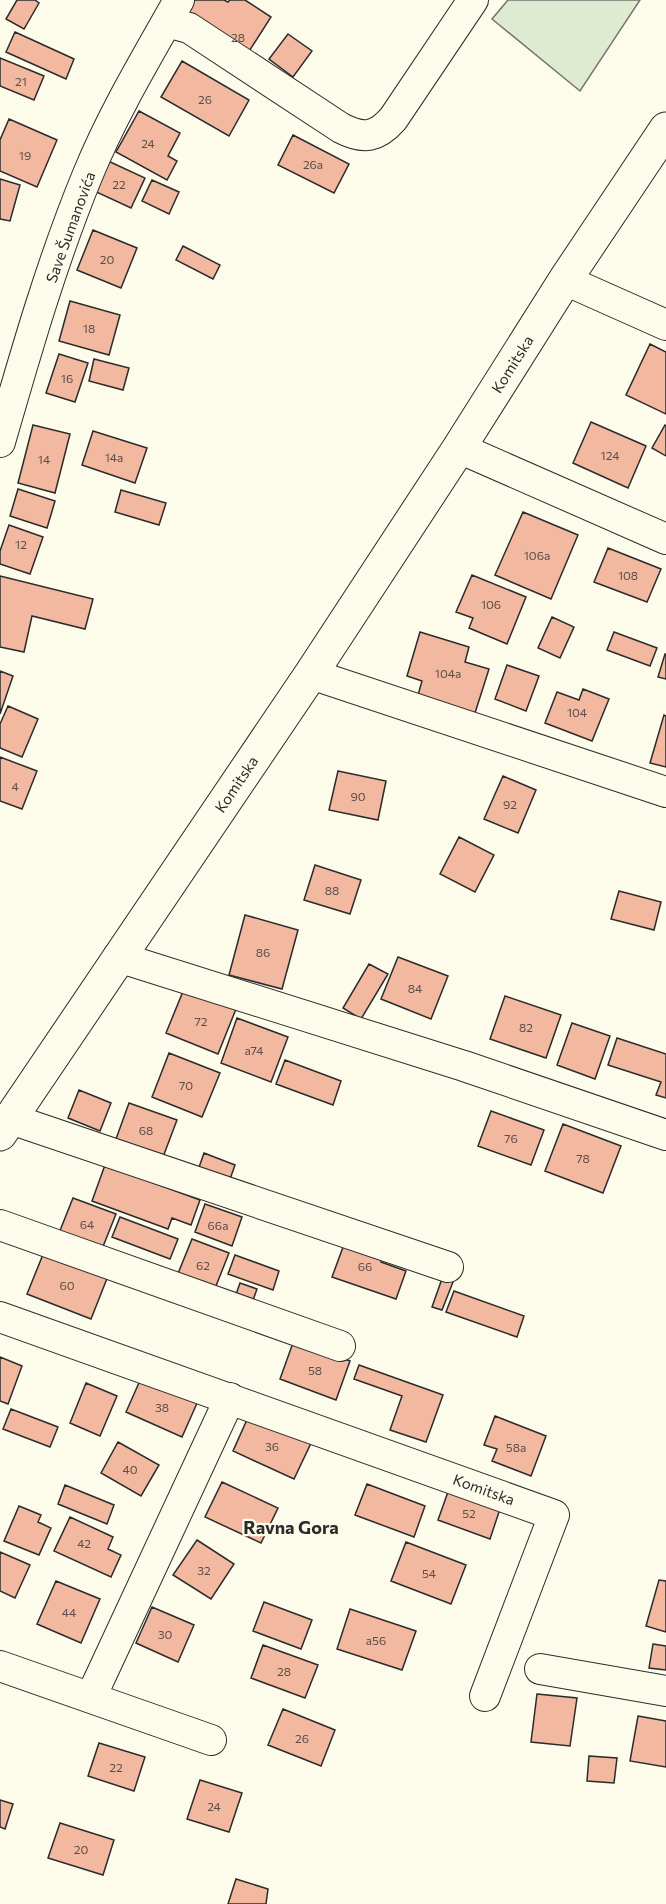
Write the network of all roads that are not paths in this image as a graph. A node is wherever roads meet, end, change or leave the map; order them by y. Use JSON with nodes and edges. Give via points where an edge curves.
{"nodes":[{"id":1,"x":473,"y":0,"type":"edge"},
{"id":2,"x":173,"y":11,"type":"edge"},
{"id":3,"x":666,"y":129,"type":"edge"},
{"id":4,"x":565,"y":279,"type":"junction"},
{"id":5,"x":666,"y":325,"type":"edge"},
{"id":6,"x":0,"y":442,"type":"edge"},
{"id":7,"x":459,"y":448,"type":"junction"},
{"id":8,"x":666,"y":539,"type":"edge"},
{"id":9,"x":311,"y":674,"type":"junction"},
{"id":10,"x":666,"y":792,"type":"edge"},
{"id":11,"x":118,"y":957,"type":"junction"},
{"id":12,"x":5,"y":1127,"type":"edge"},
{"id":13,"x":666,"y":1135,"type":"edge"},
{"id":14,"x":0,"y":1225,"type":"edge"},
{"id":15,"x":448,"y":1268,"type":"dead end"},
{"id":16,"x":0,"y":1317,"type":"edge"},
{"id":17,"x":340,"y":1346,"type":"dead end"},
{"id":18,"x":230,"y":1398,"type":"junction"},
{"id":19,"x":0,"y":1666,"type":"edge"},
{"id":20,"x":540,"y":1669,"type":"dead end"},
{"id":21,"x":666,"y":1690,"type":"edge"},
{"id":22,"x":485,"y":1696,"type":"dead end"},
{"id":23,"x":91,"y":1697,"type":"junction"},
{"id":24,"x":211,"y":1740,"type":"dead end"}],
"edges":[{"from":1,"to":2,"type":"street","name":"Save Šumanovića","via":[[393,119],[380,133],[366,135],[341,128],[189,28]]},
{"from":2,"to":6,"type":"street","name":"Save Šumanovića","via":[[121,102],[88,173],[55,262]]},
{"from":3,"to":4,"type":"main road","name":"Komitska"},
{"from":4,"to":5,"type":"street"},
{"from":4,"to":7,"type":"main road","name":"Komitska"},
{"from":7,"to":8,"type":"street"},
{"from":7,"to":9,"type":"main road","name":"Komitska"},
{"from":9,"to":10,"type":"street"},
{"from":9,"to":11,"type":"main road","name":"Komitska"},
{"from":11,"to":12,"type":"main road","name":"Komitska"},
{"from":11,"to":13,"type":"street","via":[[464,1066]]},
{"from":12,"to":15,"type":"street","name":"Komitska"},
{"from":14,"to":17,"type":"street"},
{"from":16,"to":18,"type":"street","name":"Komitska"},
{"from":18,"to":22,"type":"street","name":"Komitska","via":[[554,1515]]},
{"from":18,"to":23,"type":"street"},
{"from":19,"to":23,"type":"street"},
{"from":20,"to":21,"type":"street"},
{"from":23,"to":24,"type":"street"}]}
